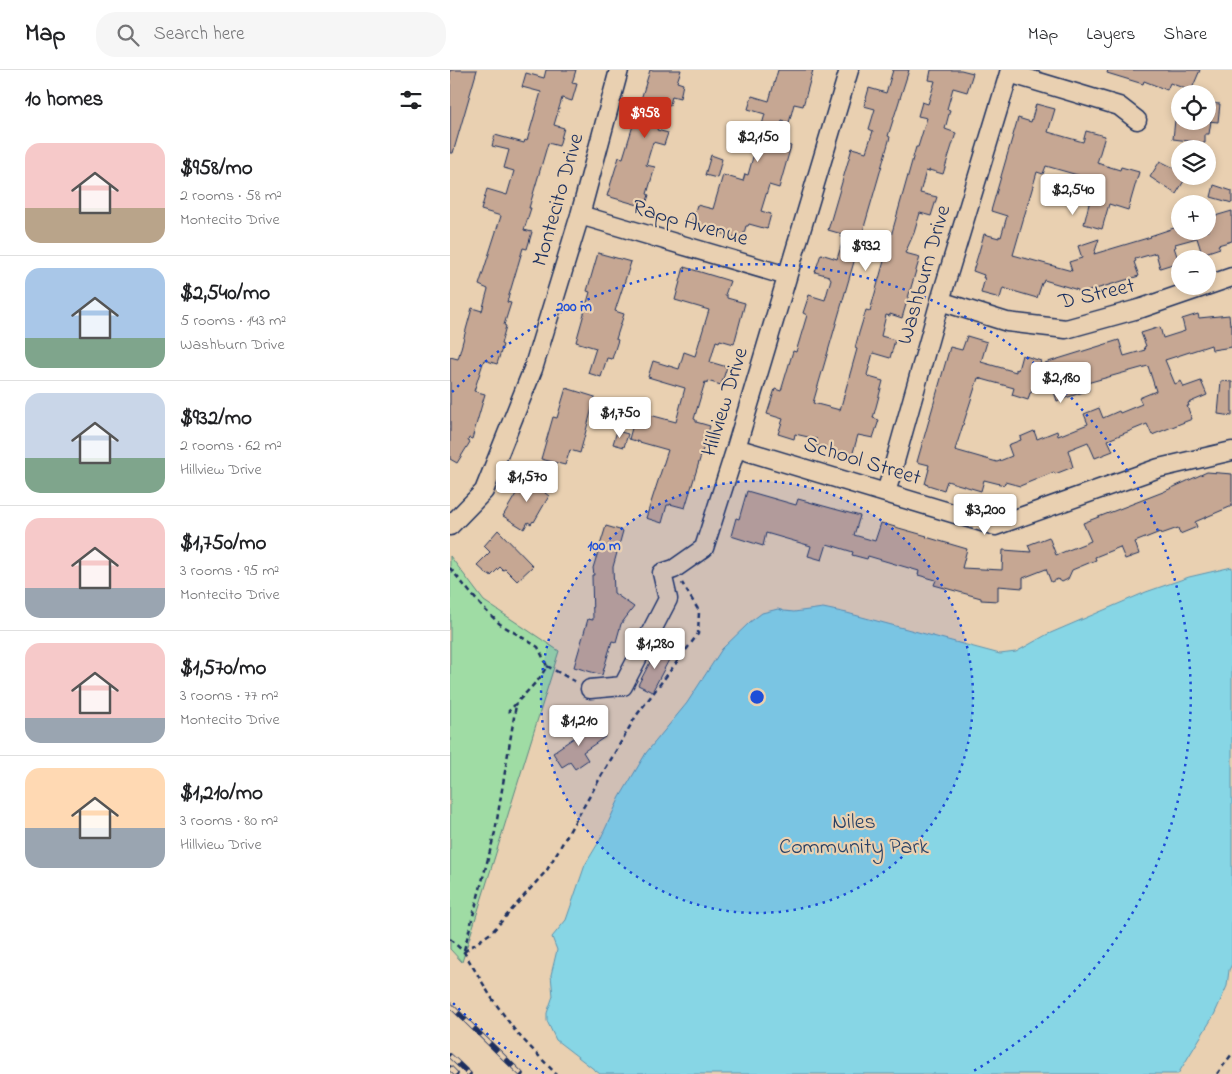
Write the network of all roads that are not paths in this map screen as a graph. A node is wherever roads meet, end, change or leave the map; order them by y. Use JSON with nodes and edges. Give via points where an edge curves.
{"nodes":[{"id":1,"x":619,"y":70,"type":"edge"},
{"id":2,"x":849,"y":70,"type":"edge"},
{"id":3,"x":1009,"y":71,"type":"edge"},
{"id":4,"x":1137,"y":120,"type":"dead end"},
{"id":5,"x":580,"y":215,"type":"junction"},
{"id":6,"x":787,"y":276,"type":"junction"},
{"id":7,"x":1232,"y":277,"type":"edge"},
{"id":8,"x":940,"y":301,"type":"junction"},
{"id":9,"x":736,"y":448,"type":"junction"},
{"id":10,"x":1232,"y":451,"type":"edge"},
{"id":11,"x":886,"y":493,"type":"junction"},
{"id":12,"x":450,"y":526,"type":"edge"},
{"id":13,"x":590,"y":689,"type":"road end"}],
"edges":[{"from":1,"to":5,"type":"street","name":"Montecito Drive"},
{"from":2,"to":6,"type":"street","name":"Hillview Drive"},
{"from":3,"to":4,"type":"street","via":[[1119,106]]},
{"from":3,"to":8,"type":"street","name":"Washburn Drive"},
{"from":5,"to":6,"type":"street","name":"Rapp Avenue"},
{"from":5,"to":12,"type":"street","name":"Montecito Drive","via":[[533,369],[484,492]]},
{"from":6,"to":9,"type":"street","name":"Hillview Drive"},
{"from":7,"to":8,"type":"street","name":"D Street","via":[[1142,308],[1066,329],[1007,322]]},
{"from":8,"to":11,"type":"street","name":"Washburn Drive"},
{"from":9,"to":11,"type":"street","name":"School Street"},
{"from":9,"to":13,"type":"street","name":"Hillview Drive","via":[[704,548],[674,569],[662,573],[668,599],[623,686]]},
{"from":10,"to":11,"type":"street","name":"School Street","via":[[1159,468],[996,526]]}]}
